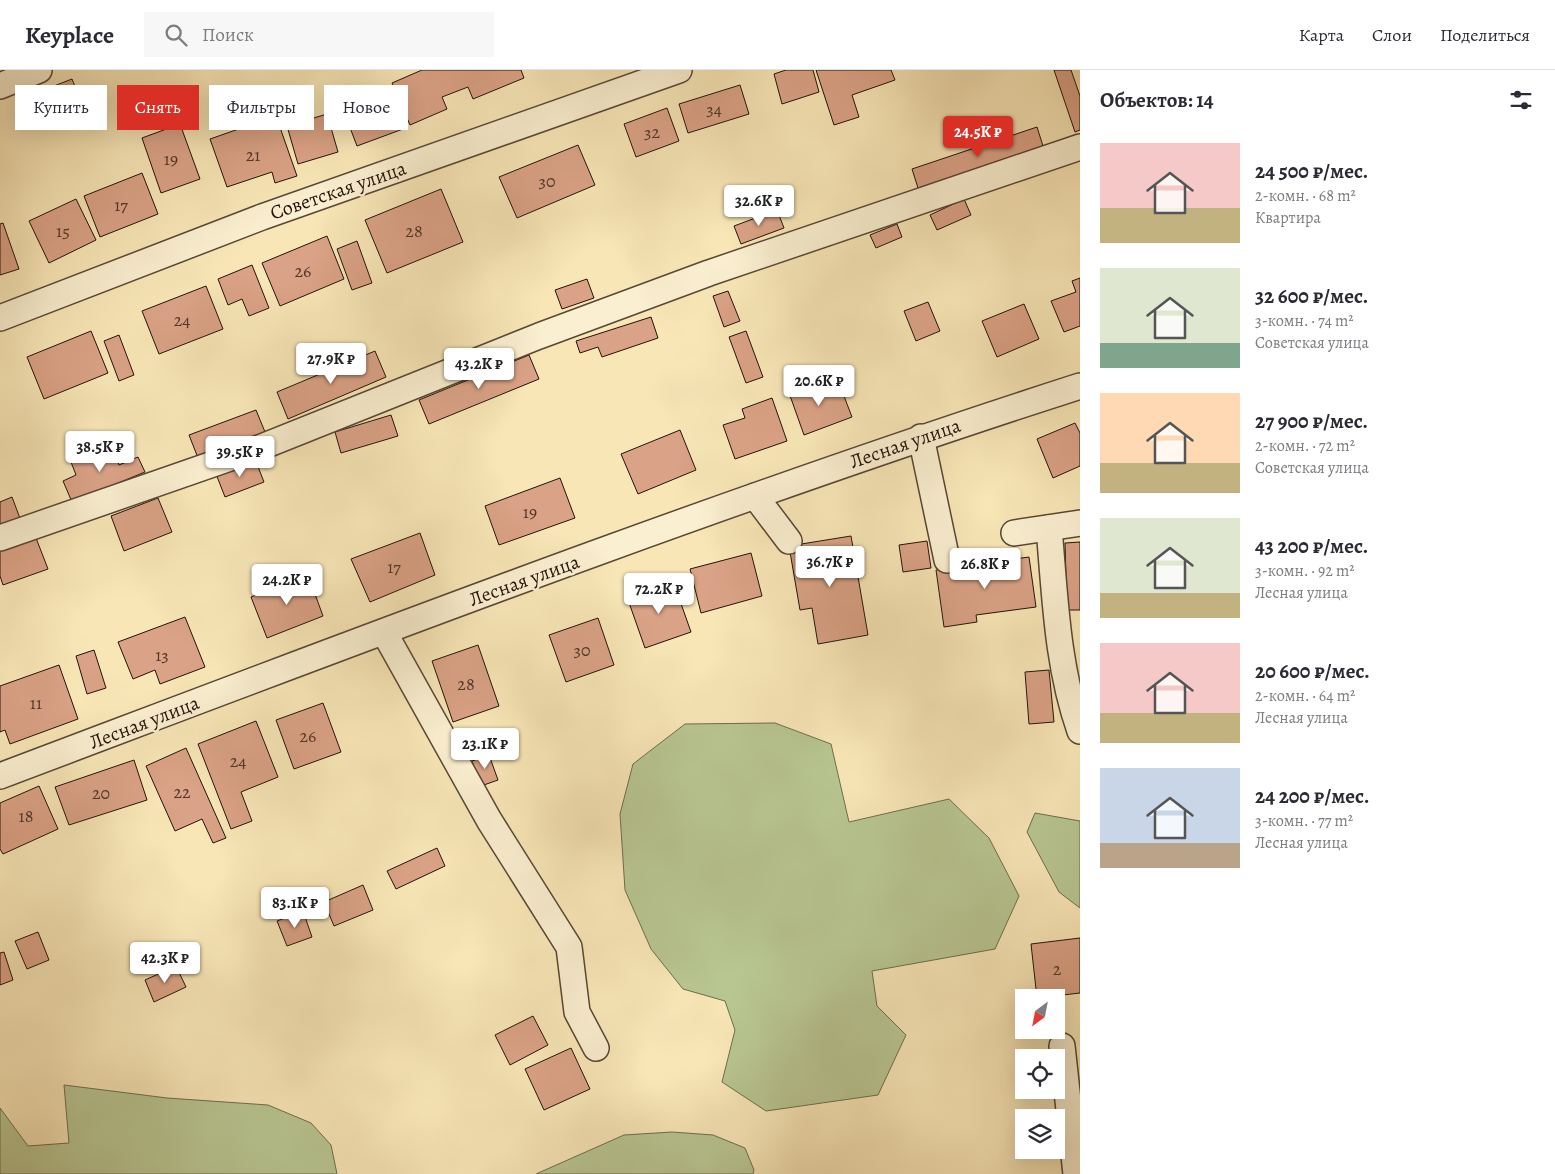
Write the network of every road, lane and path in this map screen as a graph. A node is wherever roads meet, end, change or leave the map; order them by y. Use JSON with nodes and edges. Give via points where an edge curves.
{"nodes":[{"id":1,"x":40,"y":70,"type":"edge"},
{"id":2,"x":680,"y":70,"type":"edge"},
{"id":3,"x":0,"y":86,"type":"edge"},
{"id":4,"x":1080,"y":147,"type":"edge"},
{"id":5,"x":0,"y":318,"type":"edge"},
{"id":6,"x":1080,"y":386,"type":"edge"},
{"id":7,"x":921,"y":437,"type":"junction"},
{"id":8,"x":755,"y":496,"type":"junction"},
{"id":9,"x":1080,"y":522,"type":"edge"},
{"id":10,"x":1050,"y":528,"type":"junction"},
{"id":11,"x":1014,"y":533,"type":"dead end"},
{"id":12,"x":0,"y":538,"type":"edge"},
{"id":13,"x":789,"y":541,"type":"dead end"},
{"id":14,"x":947,"y":560,"type":"dead end"},
{"id":15,"x":384,"y":632,"type":"junction"},
{"id":16,"x":1080,"y":731,"type":"edge"},
{"id":17,"x":0,"y":776,"type":"edge"},
{"id":18,"x":1062,"y":1046,"type":"dead end"},
{"id":19,"x":596,"y":1048,"type":"dead end"},
{"id":20,"x":1076,"y":1174,"type":"edge"}],
"edges":[{"from":1,"to":3,"type":"street"},
{"from":2,"to":5,"type":"street","name":"Советская улица","via":[[272,214]]},
{"from":4,"to":12,"type":"street","via":[[709,272],[259,448]]},
{"from":6,"to":7,"type":"street","name":"Лесная улица"},
{"from":7,"to":8,"type":"street","name":"Лесная улица"},
{"from":7,"to":14,"type":"street"},
{"from":8,"to":13,"type":"street"},
{"from":8,"to":15,"type":"street","name":"Лесная улица"},
{"from":9,"to":10,"type":"street"},
{"from":10,"to":11,"type":"street"},
{"from":10,"to":16,"type":"street","via":[[1062,659]]},
{"from":15,"to":17,"type":"street","name":"Лесная улица"},
{"from":15,"to":19,"type":"street","via":[[489,820],[569,947],[577,1012]]},
{"from":18,"to":20,"type":"street"}]}
